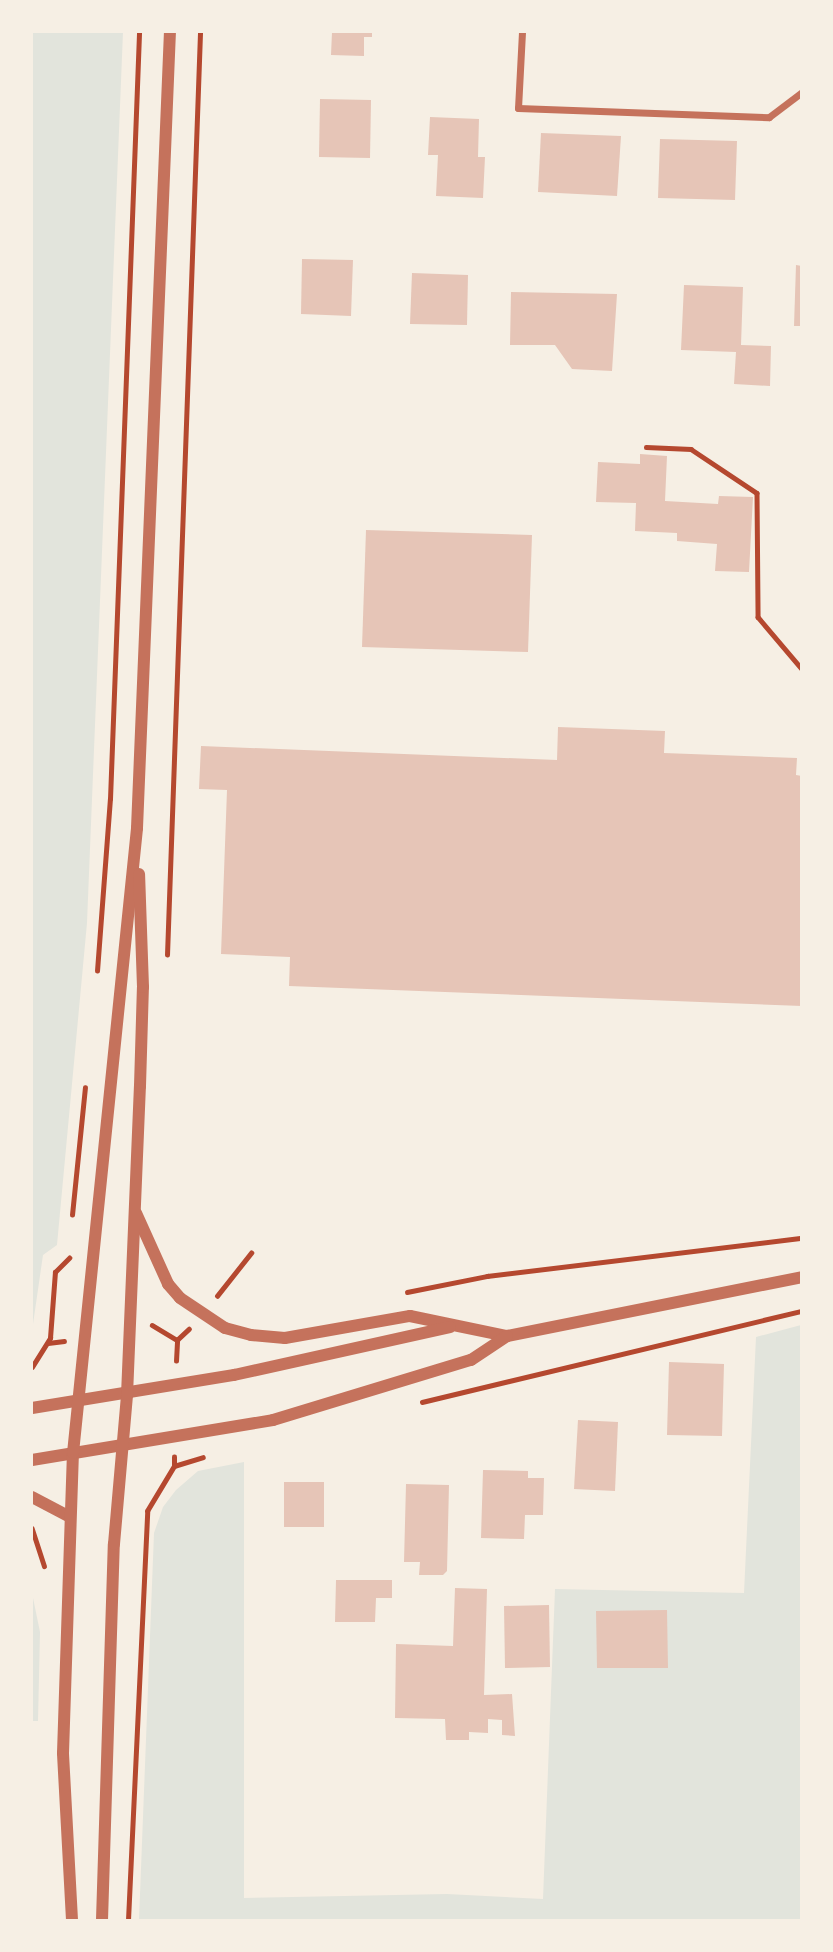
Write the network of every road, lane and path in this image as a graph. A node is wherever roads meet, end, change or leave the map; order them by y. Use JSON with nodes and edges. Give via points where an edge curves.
{"nodes":[{"id":1,"x":139,"y":32,"type":"edge"},
{"id":2,"x":170,"y":32,"type":"edge"},
{"id":3,"x":200,"y":32,"type":"edge"},
{"id":4,"x":522,"y":32,"type":"edge"},
{"id":5,"x":802,"y":92,"type":"edge"},
{"id":6,"x":646,"y":447,"type":"dead end"},
{"id":7,"x":802,"y":669,"type":"edge"},
{"id":8,"x":137,"y":828,"type":"junction"},
{"id":9,"x":167,"y":960,"type":"dead end"},
{"id":10,"x":96,"y":973,"type":"dead end"},
{"id":11,"x":86,"y":1078,"type":"dead end"},
{"id":12,"x":134,"y":1210,"type":"junction"},
{"id":13,"x":71,"y":1219,"type":"dead end"},
{"id":14,"x":802,"y":1238,"type":"edge"},
{"id":15,"x":251,"y":1253,"type":"dead end"},
{"id":16,"x":69,"y":1254,"type":"dead end"},
{"id":17,"x":802,"y":1277,"type":"edge"},
{"id":18,"x":209,"y":1291,"type":"dead end"},
{"id":19,"x":398,"y":1293,"type":"dead end"},
{"id":20,"x":216,"y":1297,"type":"junction"},
{"id":21,"x":223,"y":1302,"type":"dead end"},
{"id":22,"x":802,"y":1311,"type":"edge"},
{"id":23,"x":453,"y":1326,"type":"junction"},
{"id":24,"x":507,"y":1336,"type":"junction"},
{"id":25,"x":32,"y":1367,"type":"edge"},
{"id":26,"x":128,"y":1395,"type":"junction"},
{"id":27,"x":76,"y":1401,"type":"junction"},
{"id":28,"x":419,"y":1402,"type":"dead end"},
{"id":29,"x":32,"y":1408,"type":"edge"},
{"id":30,"x":122,"y":1446,"type":"junction"},
{"id":31,"x":72,"y":1453,"type":"junction"},
{"id":32,"x":211,"y":1455,"type":"dead end"},
{"id":33,"x":32,"y":1460,"type":"edge"},
{"id":34,"x":32,"y":1497,"type":"edge"},
{"id":35,"x":70,"y":1517,"type":"junction"},
{"id":36,"x":72,"y":1920,"type":"edge"},
{"id":37,"x":102,"y":1920,"type":"edge"},
{"id":38,"x":128,"y":1920,"type":"edge"}],
"edges":[{"from":1,"to":10,"type":"path","via":[[110,799]]},
{"from":2,"to":8,"type":"street"},
{"from":3,"to":9,"type":"path"},
{"from":4,"to":5,"type":"street","via":[[518,108],[769,117]]},
{"from":6,"to":7,"type":"path","via":[[691,449],[757,493],[758,617]]},
{"from":8,"to":12,"type":"street","via":[[143,987]]},
{"from":8,"to":27,"type":"street"},
{"from":11,"to":13,"type":"path"},
{"from":12,"to":23,"type":"street","via":[[168,1284],[202,1316],[225,1328],[285,1338],[410,1316]]},
{"from":12,"to":26,"type":"street"},
{"from":14,"to":19,"type":"path","via":[[487,1276]]},
{"from":15,"to":20,"type":"path"},
{"from":16,"to":25,"type":"path","via":[[55,1272],[48,1343]]},
{"from":17,"to":24,"type":"street"},
{"from":18,"to":20,"type":"path"},
{"from":20,"to":21,"type":"path"},
{"from":22,"to":28,"type":"path"},
{"from":23,"to":24,"type":"street"},
{"from":23,"to":26,"type":"street"},
{"from":24,"to":30,"type":"street","via":[[471,1360],[273,1420]]},
{"from":26,"to":27,"type":"street"},
{"from":26,"to":30,"type":"street"},
{"from":27,"to":29,"type":"street"},
{"from":27,"to":31,"type":"street"},
{"from":30,"to":31,"type":"street"},
{"from":30,"to":37,"type":"street","via":[[104,1758]]},
{"from":31,"to":33,"type":"street"},
{"from":31,"to":35,"type":"street"},
{"from":32,"to":38,"type":"path","via":[[174,1466],[147,1511]]},
{"from":34,"to":35,"type":"street"},
{"from":35,"to":36,"type":"street","via":[[63,1753]]}]}
